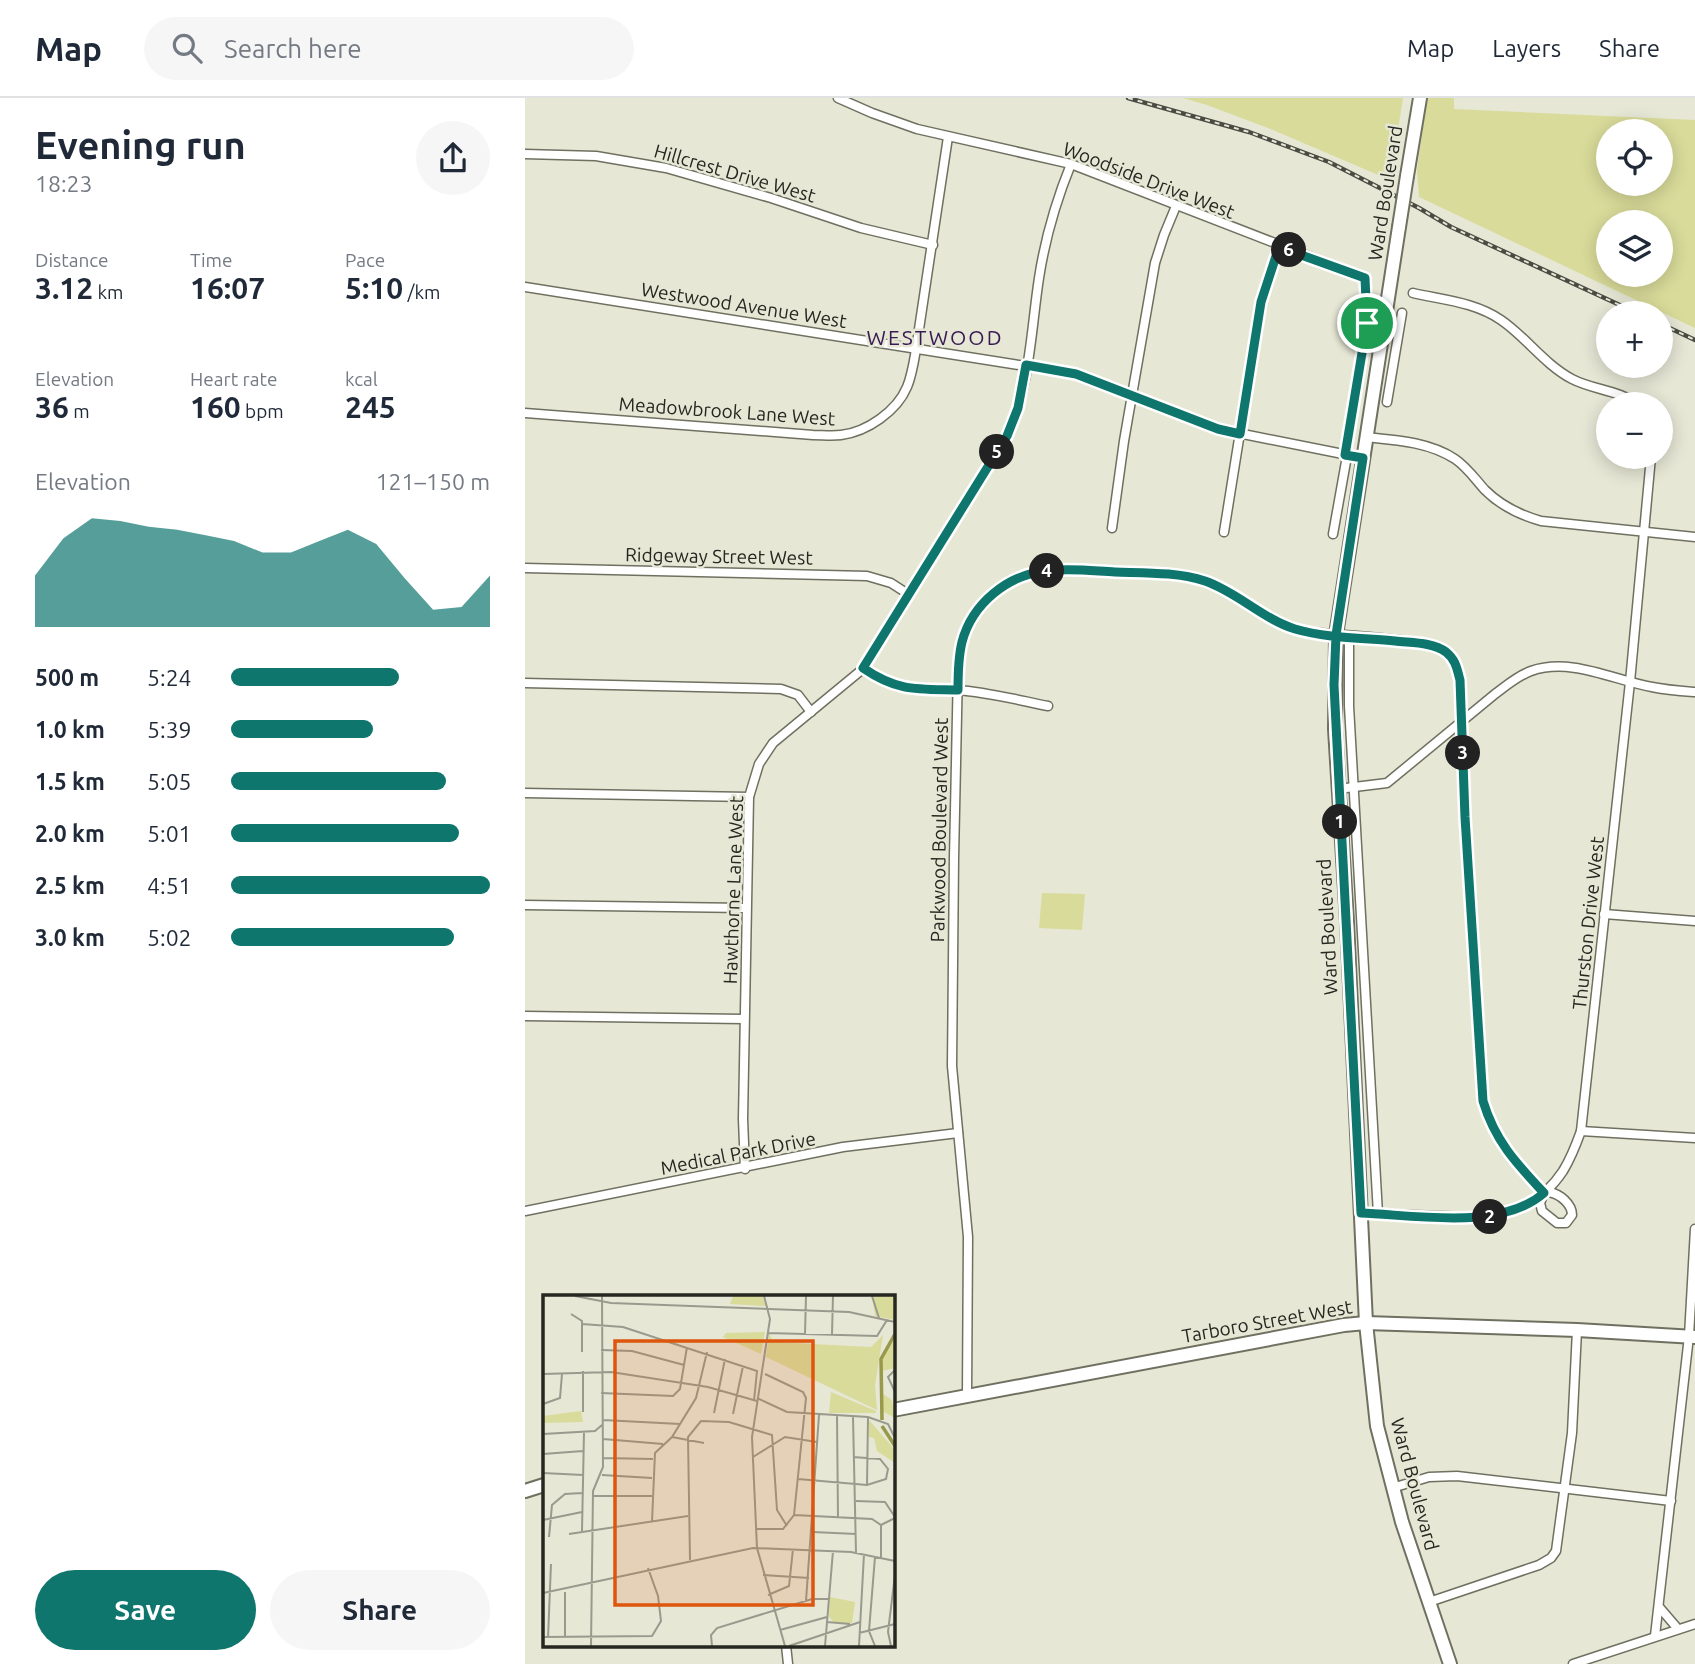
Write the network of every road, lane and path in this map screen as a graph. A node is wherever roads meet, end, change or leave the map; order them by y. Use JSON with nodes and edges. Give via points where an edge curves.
{"nodes":[{"id":1,"x":838,"y":98,"type":"edge"},
{"id":2,"x":1420,"y":98,"type":"edge"},
{"id":3,"x":949,"y":137,"type":"junction"},
{"id":4,"x":525,"y":154,"type":"edge"},
{"id":5,"x":1071,"y":164,"type":"junction"},
{"id":6,"x":1176,"y":206,"type":"junction"},
{"id":7,"x":933,"y":245,"type":"junction"},
{"id":8,"x":1279,"y":247,"type":"junction"},
{"id":9,"x":525,"y":287,"type":"edge"},
{"id":10,"x":1413,"y":293,"type":"dead end"},
{"id":11,"x":1402,"y":313,"type":"dead end"},
{"id":12,"x":916,"y":349,"type":"junction"},
{"id":13,"x":1026,"y":365,"type":"junction"},
{"id":14,"x":1378,"y":366,"type":"junction"},
{"id":15,"x":1392,"y":369,"type":"junction"},
{"id":16,"x":1609,"y":392,"type":"edge"},
{"id":17,"x":1133,"y":395,"type":"junction"},
{"id":18,"x":1388,"y":402,"type":"dead end"},
{"id":19,"x":525,"y":413,"type":"edge"},
{"id":20,"x":1240,"y":434,"type":"junction"},
{"id":21,"x":1366,"y":437,"type":"junction"},
{"id":22,"x":1346,"y":455,"type":"junction"},
{"id":23,"x":1363,"y":458,"type":"junction"},
{"id":24,"x":1650,"y":469,"type":"edge"},
{"id":25,"x":1112,"y":528,"type":"dead end"},
{"id":26,"x":1224,"y":531,"type":"dead end"},
{"id":27,"x":1643,"y":532,"type":"junction"},
{"id":28,"x":1333,"y":534,"type":"dead end"},
{"id":29,"x":1695,"y":537,"type":"edge"},
{"id":30,"x":525,"y":568,"type":"edge"},
{"id":31,"x":908,"y":594,"type":"junction"},
{"id":32,"x":1342,"y":636,"type":"junction"},
{"id":33,"x":863,"y":668,"type":"junction"},
{"id":34,"x":1630,"y":682,"type":"junction"},
{"id":35,"x":525,"y":683,"type":"edge"},
{"id":36,"x":958,"y":690,"type":"junction"},
{"id":37,"x":1695,"y":692,"type":"edge"},
{"id":38,"x":1048,"y":706,"type":"dead end"},
{"id":39,"x":811,"y":712,"type":"junction"},
{"id":40,"x":1462,"y":722,"type":"junction"},
{"id":41,"x":1353,"y":788,"type":"junction"},
{"id":42,"x":1338,"y":789,"type":"junction"},
{"id":43,"x":525,"y":793,"type":"edge"},
{"id":44,"x":749,"y":797,"type":"junction"},
{"id":45,"x":525,"y":905,"type":"edge"},
{"id":46,"x":746,"y":908,"type":"junction"},
{"id":47,"x":1604,"y":914,"type":"junction"},
{"id":48,"x":1695,"y":921,"type":"edge"},
{"id":49,"x":525,"y":1016,"type":"edge"},
{"id":50,"x":744,"y":1019,"type":"junction"},
{"id":51,"x":1581,"y":1131,"type":"junction"},
{"id":52,"x":958,"y":1133,"type":"junction"},
{"id":53,"x":1695,"y":1138,"type":"edge"},
{"id":54,"x":745,"y":1169,"type":"junction"},
{"id":55,"x":1544,"y":1193,"type":"junction"},
{"id":56,"x":525,"y":1211,"type":"edge"},
{"id":57,"x":1361,"y":1213,"type":"junction"},
{"id":58,"x":1378,"y":1214,"type":"junction"},
{"id":59,"x":1695,"y":1229,"type":"edge"},
{"id":60,"x":1366,"y":1323,"type":"junction"},
{"id":61,"x":1577,"y":1330,"type":"junction"},
{"id":62,"x":1692,"y":1337,"type":"edge"},
{"id":63,"x":967,"y":1395,"type":"junction"},
{"id":64,"x":894,"y":1410,"type":"edge"},
{"id":65,"x":543,"y":1485,"type":"edge"},
{"id":66,"x":1565,"y":1487,"type":"junction"},
{"id":67,"x":1392,"y":1488,"type":"junction"},
{"id":68,"x":525,"y":1491,"type":"edge"},
{"id":69,"x":1671,"y":1501,"type":"junction"},
{"id":70,"x":1429,"y":1602,"type":"junction"},
{"id":71,"x":1660,"y":1608,"type":"junction"},
{"id":72,"x":1695,"y":1624,"type":"edge"},
{"id":73,"x":1678,"y":1629,"type":"junction"},
{"id":74,"x":1655,"y":1636,"type":"junction"},
{"id":75,"x":786,"y":1646,"type":"edge"},
{"id":76,"x":788,"y":1664,"type":"edge"},
{"id":77,"x":1450,"y":1664,"type":"edge"},
{"id":78,"x":1573,"y":1664,"type":"edge"}],
"edges":[{"from":1,"to":3,"type":"street","name":"Woodside Drive West","via":[[872,114]]},
{"from":2,"to":14,"type":"main road","name":"Ward Boulevard","bridge":true},
{"from":3,"to":5,"type":"street","name":"Woodside Drive West"},
{"from":3,"to":7,"type":"street","name":"Meadowbrook Lane West"},
{"from":4,"to":7,"type":"street","name":"Hillcrest Drive West","via":[[596,156],[666,168],[861,228]]},
{"from":5,"to":6,"type":"street","name":"Woodside Drive West"},
{"from":5,"to":13,"type":"street","name":"Hawthorne Lane West","via":[[1043,256]]},
{"from":6,"to":8,"type":"street","name":"Woodside Drive West"},
{"from":6,"to":17,"type":"street","via":[[1155,263]]},
{"from":7,"to":12,"type":"street","name":"Meadowbrook Lane West"},
{"from":8,"to":20,"type":"street","via":[[1261,302]]},
{"from":8,"to":22,"type":"street","name":"Woodside Drive West","via":[[1365,278],[1367,323]]},
{"from":9,"to":12,"type":"street","name":"Westwood Avenue West"},
{"from":10,"to":16,"type":"street","via":[[1490,313],[1561,372]]},
{"from":11,"to":15,"type":"street"},
{"from":12,"to":13,"type":"street","name":"Westwood Avenue West"},
{"from":12,"to":19,"type":"street","name":"Meadowbrook Lane West","via":[[903,396],[882,417],[843,435]]},
{"from":13,"to":17,"type":"street","name":"Westwood Avenue West","via":[[1076,374]]},
{"from":13,"to":31,"type":"street","name":"Hawthorne Lane West","via":[[1007,436]]},
{"from":14,"to":15,"type":"street"},
{"from":14,"to":21,"type":"main road","name":"Ward Boulevard"},
{"from":15,"to":18,"type":"street"},
{"from":17,"to":20,"type":"street","name":"Westwood Avenue West"},
{"from":17,"to":25,"type":"street"},
{"from":20,"to":22,"type":"street","name":"Westwood Avenue West"},
{"from":20,"to":26,"type":"street"},
{"from":21,"to":23,"type":"main road","name":"Ward Boulevard"},
{"from":21,"to":27,"type":"street","via":[[1425,445],[1443,453],[1463,465],[1496,500],[1541,522]]},
{"from":22,"to":23,"type":"street","name":"Westwood Avenue West"},
{"from":22,"to":28,"type":"street"},
{"from":23,"to":32,"type":"main road","name":"Ward Boulevard"},
{"from":24,"to":27,"type":"street","name":"Thurston Drive West"},
{"from":27,"to":29,"type":"street"},
{"from":27,"to":34,"type":"street","name":"Thurston Drive West"},
{"from":30,"to":31,"type":"street","name":"Ridgeway Street West","via":[[867,576]]},
{"from":31,"to":33,"type":"street","name":"Hawthorne Lane West"},
{"from":32,"to":36,"type":"street","name":"Parkwood Boulevard West","via":[[1292,628],[1199,579],[1156,573],[1045,571],[1006,584],[976,612],[962,640]]},
{"from":32,"to":40,"type":"street","name":"Parkwood Boulevard West","via":[[1425,644],[1445,652],[1457,667]]},
{"from":32,"to":41,"type":"street"},
{"from":32,"to":42,"type":"main road","name":"Ward Boulevard","via":[[1334,685]]},
{"from":33,"to":36,"type":"street","via":[[897,686]]},
{"from":33,"to":39,"type":"street","name":"Hawthorne Lane West"},
{"from":34,"to":37,"type":"street"},
{"from":34,"to":40,"type":"street","via":[[1578,668],[1532,671],[1512,681]]},
{"from":34,"to":47,"type":"street","name":"Thurston Drive West"},
{"from":35,"to":39,"type":"street","via":[[781,689],[798,695]]},
{"from":36,"to":38,"type":"street"},
{"from":36,"to":52,"type":"street","name":"Parkwood Boulevard West","via":[[952,1066]]},
{"from":39,"to":44,"type":"street","name":"Hawthorne Lane West","via":[[772,743],[759,764]]},
{"from":40,"to":41,"type":"street","via":[[1387,783]]},
{"from":40,"to":55,"type":"street","name":"Parkwood Boulevard West","via":[[1483,1101],[1502,1146]]},
{"from":41,"to":42,"type":"street"},
{"from":41,"to":58,"type":"street"},
{"from":42,"to":57,"type":"main road","name":"Ward Boulevard"},
{"from":43,"to":44,"type":"street"},
{"from":44,"to":46,"type":"street","name":"Hawthorne Lane West"},
{"from":45,"to":46,"type":"street"},
{"from":46,"to":50,"type":"street","name":"Hawthorne Lane West"},
{"from":47,"to":48,"type":"street"},
{"from":47,"to":51,"type":"street","name":"Thurston Drive West"},
{"from":49,"to":50,"type":"street"},
{"from":50,"to":54,"type":"street","name":"Hawthorne Lane West"},
{"from":51,"to":53,"type":"street"},
{"from":51,"to":55,"type":"street","name":"Thurston Drive West","via":[[1565,1168]]},
{"from":52,"to":54,"type":"street","name":"Medical Park Drive","via":[[843,1147]]},
{"from":52,"to":63,"type":"street","name":"Parkwood Boulevard West","via":[[968,1237]]},
{"from":54,"to":56,"type":"street","name":"Medical Park Drive"},
{"from":55,"to":58,"type":"street","name":"Thurston Drive West","via":[[1517,1210],[1488,1217]]},
{"from":57,"to":58,"type":"street","name":"Thurston Drive West"},
{"from":57,"to":60,"type":"main road","name":"Ward Boulevard"},
{"from":59,"to":62,"type":"street"},
{"from":60,"to":61,"type":"main road","name":"Tarboro Street West"},
{"from":60,"to":63,"type":"main road","name":"Tarboro Street West"},
{"from":60,"to":67,"type":"main road","name":"Ward Boulevard","via":[[1377,1426]]},
{"from":61,"to":62,"type":"main road","name":"Tarboro Street West"},
{"from":61,"to":66,"type":"street"},
{"from":62,"to":69,"type":"street"},
{"from":63,"to":64,"type":"main road","name":"Tarboro Street West"},
{"from":65,"to":68,"type":"main road"},
{"from":66,"to":67,"type":"street","via":[[1446,1476]]},
{"from":66,"to":69,"type":"street"},
{"from":66,"to":70,"type":"street","via":[[1559,1541],[1551,1558]]},
{"from":67,"to":70,"type":"main road","name":"Ward Boulevard"},
{"from":69,"to":71,"type":"street"},
{"from":70,"to":77,"type":"main road","name":"Ward Boulevard"},
{"from":71,"to":73,"type":"street"},
{"from":71,"to":74,"type":"street"},
{"from":72,"to":73,"type":"street"},
{"from":73,"to":74,"type":"street"},
{"from":74,"to":78,"type":"street"},
{"from":75,"to":76,"type":"street"}]}
